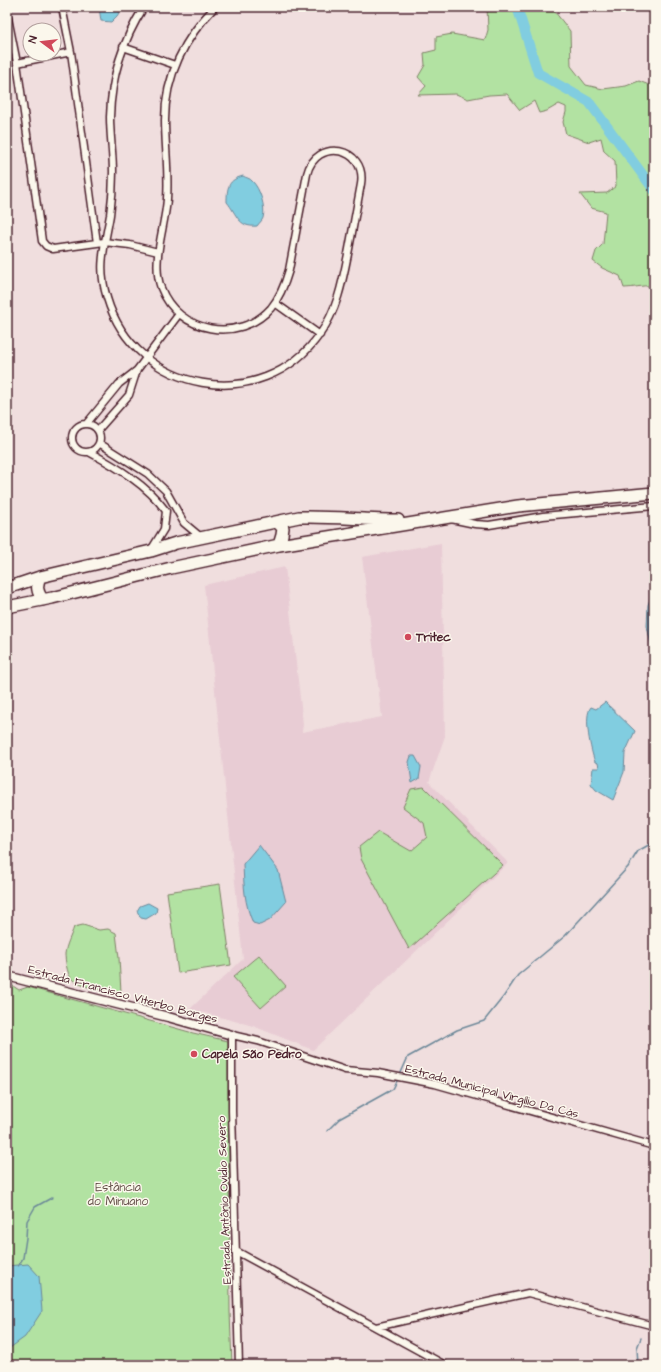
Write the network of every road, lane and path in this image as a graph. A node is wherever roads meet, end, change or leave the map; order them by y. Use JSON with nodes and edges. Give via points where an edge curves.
{"nodes":[{"id":1,"x":62,"y":7,"type":"edge"},
{"id":2,"x":144,"y":7,"type":"edge"},
{"id":3,"x":215,"y":7,"type":"edge"},
{"id":4,"x":7,"y":13,"type":"edge"},
{"id":5,"x":123,"y":47,"type":"junction"},
{"id":6,"x":71,"y":52,"type":"junction"},
{"id":7,"x":17,"y":63,"type":"junction"},
{"id":8,"x":175,"y":66,"type":"junction"},
{"id":9,"x":104,"y":242,"type":"junction"},
{"id":10,"x":96,"y":243,"type":"junction"},
{"id":11,"x":158,"y":252,"type":"junction"},
{"id":12,"x":275,"y":303,"type":"junction"},
{"id":13,"x":180,"y":314,"type":"junction"},
{"id":14,"x":320,"y":335,"type":"junction"},
{"id":15,"x":146,"y":358,"type":"junction"},
{"id":16,"x":137,"y":370,"type":"junction"},
{"id":17,"x":86,"y":423,"type":"junction"},
{"id":18,"x":98,"y":430,"type":"junction"},
{"id":19,"x":99,"y":443,"type":"junction"},
{"id":20,"x":89,"y":452,"type":"junction"},
{"id":21,"x":654,"y":490,"type":"edge"},
{"id":22,"x":654,"y":493,"type":"edge"},
{"id":23,"x":654,"y":506,"type":"edge"},
{"id":24,"x":445,"y":518,"type":"junction"},
{"id":25,"x":277,"y":522,"type":"junction"},
{"id":26,"x":202,"y":538,"type":"junction"},
{"id":27,"x":279,"y":545,"type":"junction"},
{"id":28,"x":151,"y":551,"type":"junction"},
{"id":29,"x":40,"y":577,"type":"junction"},
{"id":30,"x":7,"y":588,"type":"edge"},
{"id":31,"x":43,"y":600,"type":"junction"},
{"id":32,"x":7,"y":607,"type":"edge"},
{"id":33,"x":7,"y":976,"type":"edge"},
{"id":34,"x":232,"y":1035,"type":"junction"},
{"id":35,"x":654,"y":1146,"type":"edge"},
{"id":36,"x":236,"y":1251,"type":"junction"},
{"id":37,"x":654,"y":1326,"type":"edge"},
{"id":38,"x":376,"y":1327,"type":"junction"},
{"id":39,"x":239,"y":1365,"type":"edge"},
{"id":40,"x":445,"y":1365,"type":"edge"}],
"edges":[{"from":1,"to":6,"type":"street"},
{"from":2,"to":5,"type":"street"},
{"from":3,"to":8,"type":"street","via":[[192,34]]},
{"from":4,"to":7,"type":"street"},
{"from":5,"to":8,"type":"street"},
{"from":5,"to":9,"type":"street","via":[[115,74],[111,103],[113,183],[110,216]]},
{"from":6,"to":7,"type":"street"},
{"from":6,"to":10,"type":"street"},
{"from":7,"to":10,"type":"street","via":[[42,241],[53,249]]},
{"from":8,"to":11,"type":"street","via":[[166,108],[168,185],[164,226]]},
{"from":9,"to":10,"type":"street"},
{"from":9,"to":11,"type":"street"},
{"from":9,"to":15,"type":"street","via":[[102,270],[111,310],[132,345]]},
{"from":11,"to":13,"type":"street","via":[[158,275],[162,289]]},
{"from":12,"to":13,"type":"street","via":[[260,318],[234,329],[219,330],[205,327],[191,322]]},
{"from":12,"to":14,"type":"street"},
{"from":12,"to":14,"type":"street","via":[[289,270],[310,165],[324,152],[332,150],[346,153],[357,162],[362,180],[341,288],[333,312]]},
{"from":13,"to":15,"type":"street"},
{"from":14,"to":15,"type":"street","via":[[291,363],[268,376],[243,383],[216,385],[190,381],[164,370]]},
{"from":15,"to":16,"type":"street"},
{"from":16,"to":17,"type":"street","via":[[119,384]]},
{"from":16,"to":18,"type":"street","via":[[129,395]]},
{"from":17,"to":18,"type":"street"},
{"from":17,"to":20,"type":"street","via":[[74,429],[72,439],[76,448],[82,452]]},
{"from":18,"to":19,"type":"street"},
{"from":19,"to":20,"type":"street"},
{"from":19,"to":26,"type":"street","via":[[148,474],[166,492],[184,523]]},
{"from":20,"to":28,"type":"street","via":[[136,481],[166,511],[164,528]]},
{"from":21,"to":25,"type":"highway","via":[[546,499],[403,520],[317,517]]},
{"from":22,"to":24,"type":"highway","via":[[546,503]]},
{"from":23,"to":24,"type":"street","via":[[543,516],[489,525]]},
{"from":24,"to":27,"type":"highway"},
{"from":25,"to":26,"type":"highway"},
{"from":25,"to":27,"type":"highway","via":[[283,528]]},
{"from":26,"to":28,"type":"highway"},
{"from":27,"to":31,"type":"highway","via":[[157,571]]},
{"from":28,"to":29,"type":"highway"},
{"from":29,"to":30,"type":"highway"},
{"from":29,"to":31,"type":"highway","via":[[37,588]]},
{"from":31,"to":32,"type":"highway"},
{"from":33,"to":34,"type":"street","name":"Estrada Francisco Viterbo Borges"},
{"from":34,"to":35,"type":"street","name":"Estrada Municipal Virgílio Da Cás","via":[[345,1070],[378,1073],[435,1084]]},
{"from":34,"to":36,"type":"street","name":"Estrada Antônio Ovidio Severo"},
{"from":36,"to":38,"type":"street"},
{"from":36,"to":39,"type":"street","name":"Estrada Antônio Ovidio Severo"},
{"from":37,"to":38,"type":"street","via":[[528,1293]]},
{"from":38,"to":40,"type":"street"}]}
